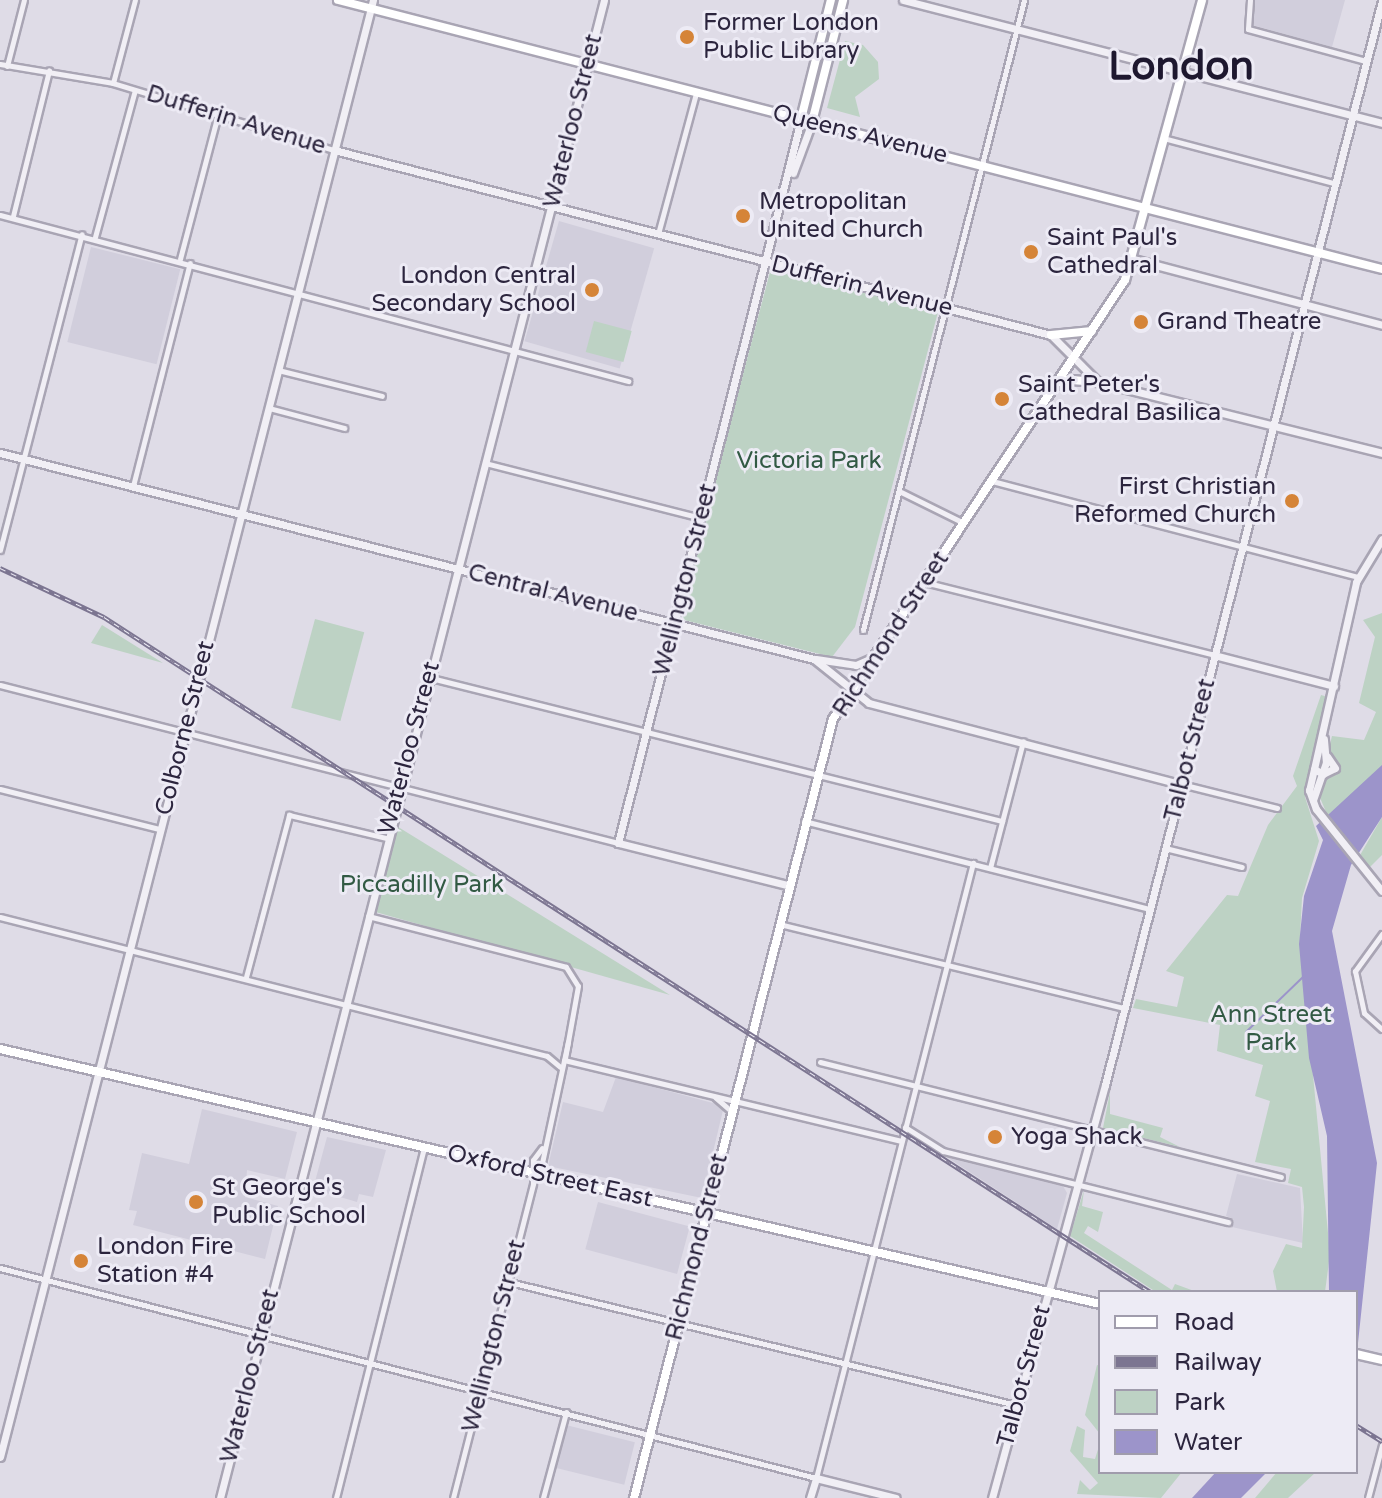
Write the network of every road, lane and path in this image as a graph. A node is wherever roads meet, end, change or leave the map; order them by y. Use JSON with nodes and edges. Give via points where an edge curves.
{"nodes":[{"id":1,"x":24,"y":0,"type":"edge"},
{"id":2,"x":135,"y":0,"type":"edge"},
{"id":3,"x":338,"y":0,"type":"edge"},
{"id":4,"x":604,"y":0,"type":"edge"},
{"id":5,"x":831,"y":0,"type":"edge"},
{"id":6,"x":843,"y":0,"type":"edge"},
{"id":7,"x":903,"y":0,"type":"edge"},
{"id":8,"x":1024,"y":0,"type":"edge"},
{"id":9,"x":1202,"y":0,"type":"edge"},
{"id":10,"x":1250,"y":0,"type":"edge"},
{"id":11,"x":1382,"y":1,"type":"edge"},
{"id":12,"x":372,"y":4,"type":"edge"},
{"id":13,"x":1016,"y":30,"type":"junction"},
{"id":14,"x":1366,"y":61,"type":"junction"},
{"id":15,"x":588,"y":64,"type":"junction"},
{"id":16,"x":3,"y":65,"type":"edge"},
{"id":17,"x":49,"y":70,"type":"junction"},
{"id":18,"x":1184,"y":72,"type":"junction"},
{"id":19,"x":113,"y":83,"type":"junction"},
{"id":20,"x":135,"y":90,"type":"junction"},
{"id":21,"x":697,"y":92,"type":"junction"},
{"id":22,"x":218,"y":114,"type":"junction"},
{"id":23,"x":1352,"y":115,"type":"junction"},
{"id":24,"x":801,"y":119,"type":"junction"},
{"id":25,"x":812,"y":122,"type":"junction"},
{"id":26,"x":1382,"y":123,"type":"edge"},
{"id":27,"x":1167,"y":139,"type":"junction"},
{"id":28,"x":334,"y":150,"type":"junction"},
{"id":29,"x":982,"y":165,"type":"junction"},
{"id":30,"x":790,"y":179,"type":"junction"},
{"id":31,"x":1334,"y":183,"type":"junction"},
{"id":32,"x":552,"y":206,"type":"junction"},
{"id":33,"x":1147,"y":207,"type":"junction"},
{"id":34,"x":0,"y":215,"type":"edge"},
{"id":35,"x":13,"y":216,"type":"junction"},
{"id":36,"x":82,"y":234,"type":"junction"},
{"id":37,"x":658,"y":234,"type":"junction"},
{"id":38,"x":95,"y":237,"type":"junction"},
{"id":39,"x":1317,"y":253,"type":"junction"},
{"id":40,"x":180,"y":259,"type":"junction"},
{"id":41,"x":1133,"y":259,"type":"junction"},
{"id":42,"x":767,"y":261,"type":"junction"},
{"id":43,"x":190,"y":263,"type":"junction"},
{"id":44,"x":1382,"y":269,"type":"edge"},
{"id":45,"x":299,"y":295,"type":"junction"},
{"id":46,"x":1305,"y":304,"type":"junction"},
{"id":47,"x":945,"y":307,"type":"junction"},
{"id":48,"x":1382,"y":325,"type":"edge"},
{"id":49,"x":1093,"y":331,"type":"junction"},
{"id":50,"x":1051,"y":335,"type":"junction"},
{"id":51,"x":511,"y":352,"type":"junction"},
{"id":52,"x":1074,"y":360,"type":"junction"},
{"id":53,"x":278,"y":370,"type":"junction"},
{"id":54,"x":1061,"y":379,"type":"junction"},
{"id":55,"x":628,"y":381,"type":"dead end"},
{"id":56,"x":1098,"y":382,"type":"junction"},
{"id":57,"x":382,"y":396,"type":"dead end"},
{"id":58,"x":269,"y":408,"type":"junction"},
{"id":59,"x":1274,"y":427,"type":"junction"},
{"id":60,"x":344,"y":428,"type":"dead end"},
{"id":61,"x":0,"y":453,"type":"edge"},
{"id":62,"x":1382,"y":453,"type":"edge"},
{"id":63,"x":23,"y":459,"type":"junction"},
{"id":64,"x":484,"y":463,"type":"junction"},
{"id":65,"x":992,"y":481,"type":"junction"},
{"id":66,"x":133,"y":486,"type":"junction"},
{"id":67,"x":901,"y":492,"type":"junction"},
{"id":68,"x":241,"y":512,"type":"junction"},
{"id":69,"x":701,"y":518,"type":"junction"},
{"id":70,"x":964,"y":523,"type":"junction"},
{"id":71,"x":1382,"y":539,"type":"edge"},
{"id":72,"x":1243,"y":547,"type":"junction"},
{"id":73,"x":0,"y":550,"type":"edge"},
{"id":74,"x":456,"y":569,"type":"junction"},
{"id":75,"x":1358,"y":577,"type":"junction"},
{"id":76,"x":924,"y":582,"type":"junction"},
{"id":77,"x":675,"y":622,"type":"junction"},
{"id":78,"x":863,"y":630,"type":"dead end"},
{"id":79,"x":1214,"y":655,"type":"junction"},
{"id":80,"x":872,"y":658,"type":"junction"},
{"id":81,"x":814,"y":659,"type":"junction"},
{"id":82,"x":427,"y":677,"type":"junction"},
{"id":83,"x":0,"y":685,"type":"edge"},
{"id":84,"x":1334,"y":686,"type":"junction"},
{"id":85,"x":850,"y":689,"type":"junction"},
{"id":86,"x":185,"y":731,"type":"junction"},
{"id":87,"x":647,"y":733,"type":"junction"},
{"id":88,"x":1324,"y":738,"type":"junction"},
{"id":89,"x":1023,"y":741,"type":"junction"},
{"id":90,"x":1314,"y":769,"type":"junction"},
{"id":91,"x":1323,"y":774,"type":"junction"},
{"id":92,"x":818,"y":776,"type":"junction"},
{"id":93,"x":1181,"y":784,"type":"junction"},
{"id":94,"x":400,"y":786,"type":"junction"},
{"id":95,"x":0,"y":789,"type":"edge"},
{"id":96,"x":1312,"y":802,"type":"junction"},
{"id":97,"x":1277,"y":808,"type":"dead end"},
{"id":98,"x":804,"y":821,"type":"junction"},
{"id":99,"x":1002,"y":821,"type":"junction"},
{"id":100,"x":159,"y":829,"type":"junction"},
{"id":101,"x":386,"y":838,"type":"junction"},
{"id":102,"x":618,"y":843,"type":"junction"},
{"id":103,"x":1165,"y":848,"type":"junction"},
{"id":104,"x":973,"y":863,"type":"junction"},
{"id":105,"x":1242,"y":867,"type":"dead end"},
{"id":106,"x":990,"y":868,"type":"junction"},
{"id":107,"x":787,"y":885,"type":"junction"},
{"id":108,"x":1382,"y":891,"type":"edge"},
{"id":109,"x":1148,"y":909,"type":"junction"},
{"id":110,"x":367,"y":915,"type":"junction"},
{"id":111,"x":0,"y":917,"type":"edge"},
{"id":112,"x":777,"y":923,"type":"junction"},
{"id":113,"x":1382,"y":934,"type":"edge"},
{"id":114,"x":130,"y":950,"type":"junction"},
{"id":115,"x":949,"y":965,"type":"junction"},
{"id":116,"x":246,"y":977,"type":"junction"},
{"id":117,"x":346,"y":1003,"type":"junction"},
{"id":118,"x":1123,"y":1008,"type":"junction"},
{"id":119,"x":1382,"y":1029,"type":"edge"},
{"id":120,"x":568,"y":1042,"type":"junction"},
{"id":121,"x":0,"y":1049,"type":"edge"},
{"id":122,"x":564,"y":1050,"type":"junction"},
{"id":123,"x":547,"y":1056,"type":"junction"},
{"id":124,"x":820,"y":1062,"type":"dead end"},
{"id":125,"x":563,"y":1063,"type":"junction"},
{"id":126,"x":99,"y":1072,"type":"junction"},
{"id":127,"x":916,"y":1087,"type":"junction"},
{"id":128,"x":714,"y":1097,"type":"junction"},
{"id":129,"x":734,"y":1099,"type":"junction"},
{"id":130,"x":731,"y":1111,"type":"junction"},
{"id":131,"x":314,"y":1122,"type":"junction"},
{"id":132,"x":905,"y":1127,"type":"junction"},
{"id":133,"x":1090,"y":1131,"type":"junction"},
{"id":134,"x":901,"y":1141,"type":"junction"},
{"id":135,"x":424,"y":1148,"type":"junction"},
{"id":136,"x":534,"y":1173,"type":"junction"},
{"id":137,"x":1281,"y":1177,"type":"dead end"},
{"id":138,"x":1076,"y":1185,"type":"junction"},
{"id":139,"x":706,"y":1212,"type":"junction"},
{"id":140,"x":1228,"y":1222,"type":"dead end"},
{"id":141,"x":873,"y":1251,"type":"junction"},
{"id":142,"x":0,"y":1268,"type":"edge"},
{"id":143,"x":46,"y":1279,"type":"junction"},
{"id":144,"x":509,"y":1282,"type":"junction"},
{"id":145,"x":1046,"y":1292,"type":"junction"},
{"id":146,"x":1098,"y":1304,"type":"edge"},
{"id":147,"x":679,"y":1323,"type":"junction"},
{"id":148,"x":260,"y":1335,"type":"junction"},
{"id":149,"x":1358,"y":1354,"type":"edge"},
{"id":150,"x":1379,"y":1359,"type":"edge"},
{"id":151,"x":371,"y":1362,"type":"junction"},
{"id":152,"x":846,"y":1364,"type":"junction"},
{"id":153,"x":480,"y":1390,"type":"junction"},
{"id":154,"x":1016,"y":1405,"type":"junction"},
{"id":155,"x":566,"y":1412,"type":"junction"},
{"id":156,"x":650,"y":1434,"type":"junction"},
{"id":157,"x":1382,"y":1445,"type":"edge"},
{"id":158,"x":0,"y":1457,"type":"edge"},
{"id":159,"x":816,"y":1478,"type":"junction"},
{"id":160,"x":220,"y":1498,"type":"edge"},
{"id":161,"x":336,"y":1498,"type":"edge"},
{"id":162,"x":453,"y":1498,"type":"edge"},
{"id":163,"x":543,"y":1498,"type":"edge"},
{"id":164,"x":634,"y":1498,"type":"edge"},
{"id":165,"x":810,"y":1498,"type":"edge"},
{"id":166,"x":896,"y":1498,"type":"edge"},
{"id":167,"x":992,"y":1498,"type":"edge"},
{"id":168,"x":1368,"y":1498,"type":"edge"}],
"edges":[{"from":1,"to":16,"type":"street"},
{"from":2,"to":19,"type":"street"},
{"from":3,"to":12,"type":"main road","name":"Queens Avenue"},
{"from":4,"to":15,"type":"street","name":"Waterloo Street"},
{"from":5,"to":24,"type":"main road","name":"Wellington Street"},
{"from":6,"to":25,"type":"main road","name":"Wellington Street"},
{"from":7,"to":13,"type":"street"},
{"from":8,"to":13,"type":"street"},
{"from":9,"to":18,"type":"main road","name":"Richmond Street"},
{"from":10,"to":14,"type":"street","via":[[1248,29]]},
{"from":11,"to":14,"type":"street","name":"Talbot Street"},
{"from":12,"to":15,"type":"main road","name":"Queens Avenue"},
{"from":12,"to":28,"type":"street","name":"Colborne Street"},
{"from":13,"to":18,"type":"street"},
{"from":13,"to":29,"type":"street"},
{"from":14,"to":23,"type":"street","name":"Talbot Street"},
{"from":15,"to":21,"type":"main road","name":"Queens Avenue"},
{"from":15,"to":32,"type":"street","name":"Waterloo Street"},
{"from":16,"to":17,"type":"street","name":"Dufferin Avenue"},
{"from":17,"to":19,"type":"street","name":"Dufferin Avenue"},
{"from":17,"to":35,"type":"street"},
{"from":18,"to":23,"type":"street"},
{"from":18,"to":27,"type":"main road","name":"Richmond Street"},
{"from":19,"to":20,"type":"street","name":"Dufferin Avenue"},
{"from":20,"to":22,"type":"street","name":"Dufferin Avenue"},
{"from":20,"to":38,"type":"street"},
{"from":21,"to":24,"type":"main road","name":"Queens Avenue"},
{"from":21,"to":37,"type":"street"},
{"from":22,"to":28,"type":"street","name":"Dufferin Avenue"},
{"from":22,"to":40,"type":"street"},
{"from":23,"to":26,"type":"street"},
{"from":23,"to":31,"type":"street","name":"Talbot Street"},
{"from":24,"to":25,"type":"main road","name":"Queens Avenue"},
{"from":24,"to":30,"type":"street","name":"Wellington Street"},
{"from":25,"to":29,"type":"main road","name":"Queens Avenue"},
{"from":25,"to":30,"type":"street","name":"Wellington Street"},
{"from":27,"to":31,"type":"street"},
{"from":27,"to":33,"type":"main road","name":"Richmond Street"},
{"from":28,"to":32,"type":"street","name":"Dufferin Avenue"},
{"from":28,"to":45,"type":"street","name":"Colborne Street"},
{"from":29,"to":33,"type":"main road","name":"Queens Avenue"},
{"from":29,"to":47,"type":"street"},
{"from":30,"to":42,"type":"street","name":"Wellington Street"},
{"from":31,"to":39,"type":"street","name":"Talbot Street"},
{"from":32,"to":37,"type":"street","name":"Dufferin Avenue"},
{"from":32,"to":51,"type":"street","name":"Waterloo Street"},
{"from":33,"to":39,"type":"main road","name":"Queens Avenue"},
{"from":33,"to":41,"type":"main road","name":"Richmond Street"},
{"from":34,"to":35,"type":"street"},
{"from":35,"to":36,"type":"street"},
{"from":36,"to":38,"type":"street"},
{"from":36,"to":63,"type":"street"},
{"from":37,"to":42,"type":"street","name":"Dufferin Avenue"},
{"from":38,"to":40,"type":"street"},
{"from":39,"to":44,"type":"main road","name":"Queens Avenue"},
{"from":39,"to":46,"type":"street","name":"Talbot Street"},
{"from":40,"to":43,"type":"street"},
{"from":41,"to":46,"type":"street"},
{"from":41,"to":49,"type":"main road","name":"Richmond Street"},
{"from":42,"to":47,"type":"street","name":"Dufferin Avenue"},
{"from":42,"to":69,"type":"street","name":"Wellington Street"},
{"from":43,"to":45,"type":"street"},
{"from":43,"to":66,"type":"street"},
{"from":45,"to":51,"type":"street"},
{"from":45,"to":53,"type":"street","name":"Colborne Street"},
{"from":46,"to":48,"type":"street"},
{"from":46,"to":59,"type":"street","name":"Talbot Street"},
{"from":47,"to":50,"type":"street","name":"Dufferin Avenue"},
{"from":47,"to":67,"type":"street"},
{"from":49,"to":50,"type":"main road"},
{"from":49,"to":52,"type":"main road","name":"Richmond Street"},
{"from":50,"to":52,"type":"street"},
{"from":51,"to":55,"type":"street"},
{"from":51,"to":64,"type":"street","name":"Waterloo Street"},
{"from":52,"to":54,"type":"main road","name":"Richmond Street"},
{"from":52,"to":56,"type":"street"},
{"from":53,"to":57,"type":"street"},
{"from":53,"to":58,"type":"street","name":"Colborne Street"},
{"from":54,"to":56,"type":"main road"},
{"from":54,"to":65,"type":"main road","name":"Richmond Street"},
{"from":56,"to":59,"type":"street"},
{"from":58,"to":60,"type":"street"},
{"from":58,"to":68,"type":"street","name":"Colborne Street"},
{"from":59,"to":62,"type":"street"},
{"from":59,"to":72,"type":"street","name":"Talbot Street"},
{"from":61,"to":63,"type":"street","name":"Central Avenue"},
{"from":63,"to":66,"type":"street","name":"Central Avenue"},
{"from":63,"to":73,"type":"street"},
{"from":64,"to":69,"type":"street"},
{"from":64,"to":74,"type":"street","name":"Waterloo Street"},
{"from":65,"to":70,"type":"main road","name":"Richmond Street"},
{"from":65,"to":72,"type":"street"},
{"from":66,"to":68,"type":"street","name":"Central Avenue"},
{"from":67,"to":70,"type":"street"},
{"from":67,"to":78,"type":"street"},
{"from":68,"to":74,"type":"street","name":"Central Avenue"},
{"from":68,"to":86,"type":"street","name":"Colborne Street"},
{"from":69,"to":77,"type":"street","name":"Wellington Street"},
{"from":70,"to":76,"type":"main road","name":"Richmond Street"},
{"from":71,"to":75,"type":"street"},
{"from":72,"to":75,"type":"street"},
{"from":72,"to":79,"type":"street","name":"Talbot Street"},
{"from":74,"to":77,"type":"street","name":"Central Avenue"},
{"from":74,"to":82,"type":"street","name":"Waterloo Street"},
{"from":75,"to":84,"type":"street"},
{"from":76,"to":79,"type":"street"},
{"from":76,"to":80,"type":"main road","name":"Richmond Street"},
{"from":77,"to":81,"type":"street","name":"Central Avenue"},
{"from":77,"to":87,"type":"street","name":"Wellington Street"},
{"from":79,"to":84,"type":"street"},
{"from":79,"to":93,"type":"street","name":"Talbot Street"},
{"from":80,"to":81,"type":"street","via":[[856,665]]},
{"from":80,"to":85,"type":"main road","name":"Richmond Street"},
{"from":81,"to":85,"type":"street","name":"Central Avenue"},
{"from":82,"to":87,"type":"street"},
{"from":82,"to":94,"type":"street","name":"Waterloo Street"},
{"from":83,"to":86,"type":"street"},
{"from":84,"to":88,"type":"street"},
{"from":85,"to":89,"type":"street","name":"Central Avenue","via":[[869,703]]},
{"from":85,"to":92,"type":"main road","name":"Richmond Street","via":[[833,719]]},
{"from":86,"to":94,"type":"street"},
{"from":86,"to":100,"type":"street","name":"Colborne Street"},
{"from":87,"to":92,"type":"street"},
{"from":87,"to":102,"type":"street","name":"Wellington Street"},
{"from":88,"to":90,"type":"street"},
{"from":88,"to":91,"type":"street","via":[[1335,768]]},
{"from":89,"to":93,"type":"street","name":"Central Avenue"},
{"from":89,"to":99,"type":"street"},
{"from":90,"to":91,"type":"street"},
{"from":90,"to":96,"type":"street"},
{"from":91,"to":96,"type":"street"},
{"from":92,"to":98,"type":"main road","name":"Richmond Street"},
{"from":92,"to":99,"type":"street"},
{"from":93,"to":97,"type":"street","name":"Central Avenue"},
{"from":93,"to":103,"type":"street","name":"Talbot Street"},
{"from":94,"to":101,"type":"street","name":"Waterloo Street"},
{"from":94,"to":102,"type":"street"},
{"from":95,"to":100,"type":"street"},
{"from":96,"to":108,"type":"street"},
{"from":98,"to":104,"type":"street"},
{"from":98,"to":107,"type":"main road","name":"Richmond Street"},
{"from":99,"to":106,"type":"street"},
{"from":100,"to":114,"type":"street","name":"Colborne Street"},
{"from":101,"to":110,"type":"street","name":"Waterloo Street"},
{"from":101,"to":116,"type":"street","via":[[289,815]]},
{"from":102,"to":107,"type":"street"},
{"from":103,"to":105,"type":"street"},
{"from":103,"to":109,"type":"street","name":"Talbot Street"},
{"from":104,"to":106,"type":"street"},
{"from":104,"to":115,"type":"street"},
{"from":106,"to":109,"type":"street"},
{"from":107,"to":112,"type":"main road","name":"Richmond Street"},
{"from":109,"to":118,"type":"street","name":"Talbot Street"},
{"from":110,"to":117,"type":"street","name":"Waterloo Street"},
{"from":110,"to":120,"type":"street","name":"Wellington Street","via":[[566,967],[577,978]]},
{"from":111,"to":114,"type":"street"},
{"from":112,"to":115,"type":"street"},
{"from":112,"to":129,"type":"main road","name":"Richmond Street"},
{"from":113,"to":119,"type":"street","via":[[1355,971],[1364,1013]]},
{"from":114,"to":116,"type":"street"},
{"from":114,"to":126,"type":"street","name":"Colborne Street"},
{"from":115,"to":118,"type":"street"},
{"from":115,"to":127,"type":"street"},
{"from":116,"to":117,"type":"street"},
{"from":117,"to":123,"type":"street"},
{"from":117,"to":131,"type":"street","name":"Waterloo Street"},
{"from":118,"to":133,"type":"street","name":"Talbot Street"},
{"from":120,"to":122,"type":"street","name":"Wellington Street"},
{"from":120,"to":125,"type":"street","name":"Wellington Street"},
{"from":121,"to":126,"type":"main road","name":"Oxford Street East"},
{"from":122,"to":123,"type":"street"},
{"from":122,"to":125,"type":"street","name":"Wellington Street"},
{"from":123,"to":125,"type":"street"},
{"from":124,"to":127,"type":"street"},
{"from":125,"to":128,"type":"street"},
{"from":125,"to":136,"type":"street","name":"Wellington Street","via":[[542,1148],[533,1160]]},
{"from":126,"to":131,"type":"main road","name":"Oxford Street East"},
{"from":126,"to":143,"type":"street","name":"Colborne Street"},
{"from":127,"to":132,"type":"street"},
{"from":127,"to":133,"type":"street"},
{"from":128,"to":129,"type":"street"},
{"from":128,"to":130,"type":"street"},
{"from":129,"to":130,"type":"main road","name":"Richmond Street"},
{"from":129,"to":134,"type":"street"},
{"from":130,"to":139,"type":"main road","name":"Richmond Street"},
{"from":131,"to":135,"type":"main road","name":"Oxford Street East"},
{"from":131,"to":148,"type":"street","name":"Waterloo Street"},
{"from":132,"to":134,"type":"street"},
{"from":132,"to":138,"type":"street","via":[[943,1151]]},
{"from":133,"to":137,"type":"street"},
{"from":133,"to":138,"type":"street","name":"Talbot Street"},
{"from":134,"to":141,"type":"street"},
{"from":135,"to":136,"type":"main road","name":"Oxford Street East"},
{"from":135,"to":151,"type":"street"},
{"from":136,"to":139,"type":"main road","name":"Oxford Street East"},
{"from":136,"to":144,"type":"street","name":"Wellington Street"},
{"from":138,"to":140,"type":"street"},
{"from":138,"to":145,"type":"street","name":"Talbot Street"},
{"from":139,"to":141,"type":"main road","name":"Oxford Street East"},
{"from":139,"to":147,"type":"main road","name":"Richmond Street"},
{"from":141,"to":145,"type":"main road","name":"Oxford Street East"},
{"from":141,"to":152,"type":"street"},
{"from":142,"to":143,"type":"street"},
{"from":143,"to":148,"type":"street"},
{"from":143,"to":158,"type":"street","name":"Colborne Street"},
{"from":144,"to":147,"type":"street"},
{"from":144,"to":153,"type":"street","name":"Wellington Street"},
{"from":145,"to":146,"type":"main road","name":"Oxford Street East"},
{"from":145,"to":154,"type":"street","name":"Talbot Street"},
{"from":147,"to":152,"type":"street"},
{"from":147,"to":156,"type":"main road","name":"Richmond Street"},
{"from":148,"to":151,"type":"street"},
{"from":148,"to":160,"type":"street","name":"Waterloo Street"},
{"from":149,"to":150,"type":"main road"},
{"from":151,"to":153,"type":"street"},
{"from":151,"to":161,"type":"street"},
{"from":152,"to":154,"type":"street"},
{"from":152,"to":159,"type":"street"},
{"from":153,"to":155,"type":"street"},
{"from":153,"to":162,"type":"street","name":"Wellington Street"},
{"from":154,"to":167,"type":"street","name":"Talbot Street"},
{"from":155,"to":156,"type":"street"},
{"from":155,"to":163,"type":"street"},
{"from":156,"to":159,"type":"street"},
{"from":156,"to":164,"type":"main road","name":"Richmond Street"},
{"from":157,"to":168,"type":"street"},
{"from":159,"to":165,"type":"street"},
{"from":159,"to":166,"type":"street"}]}
